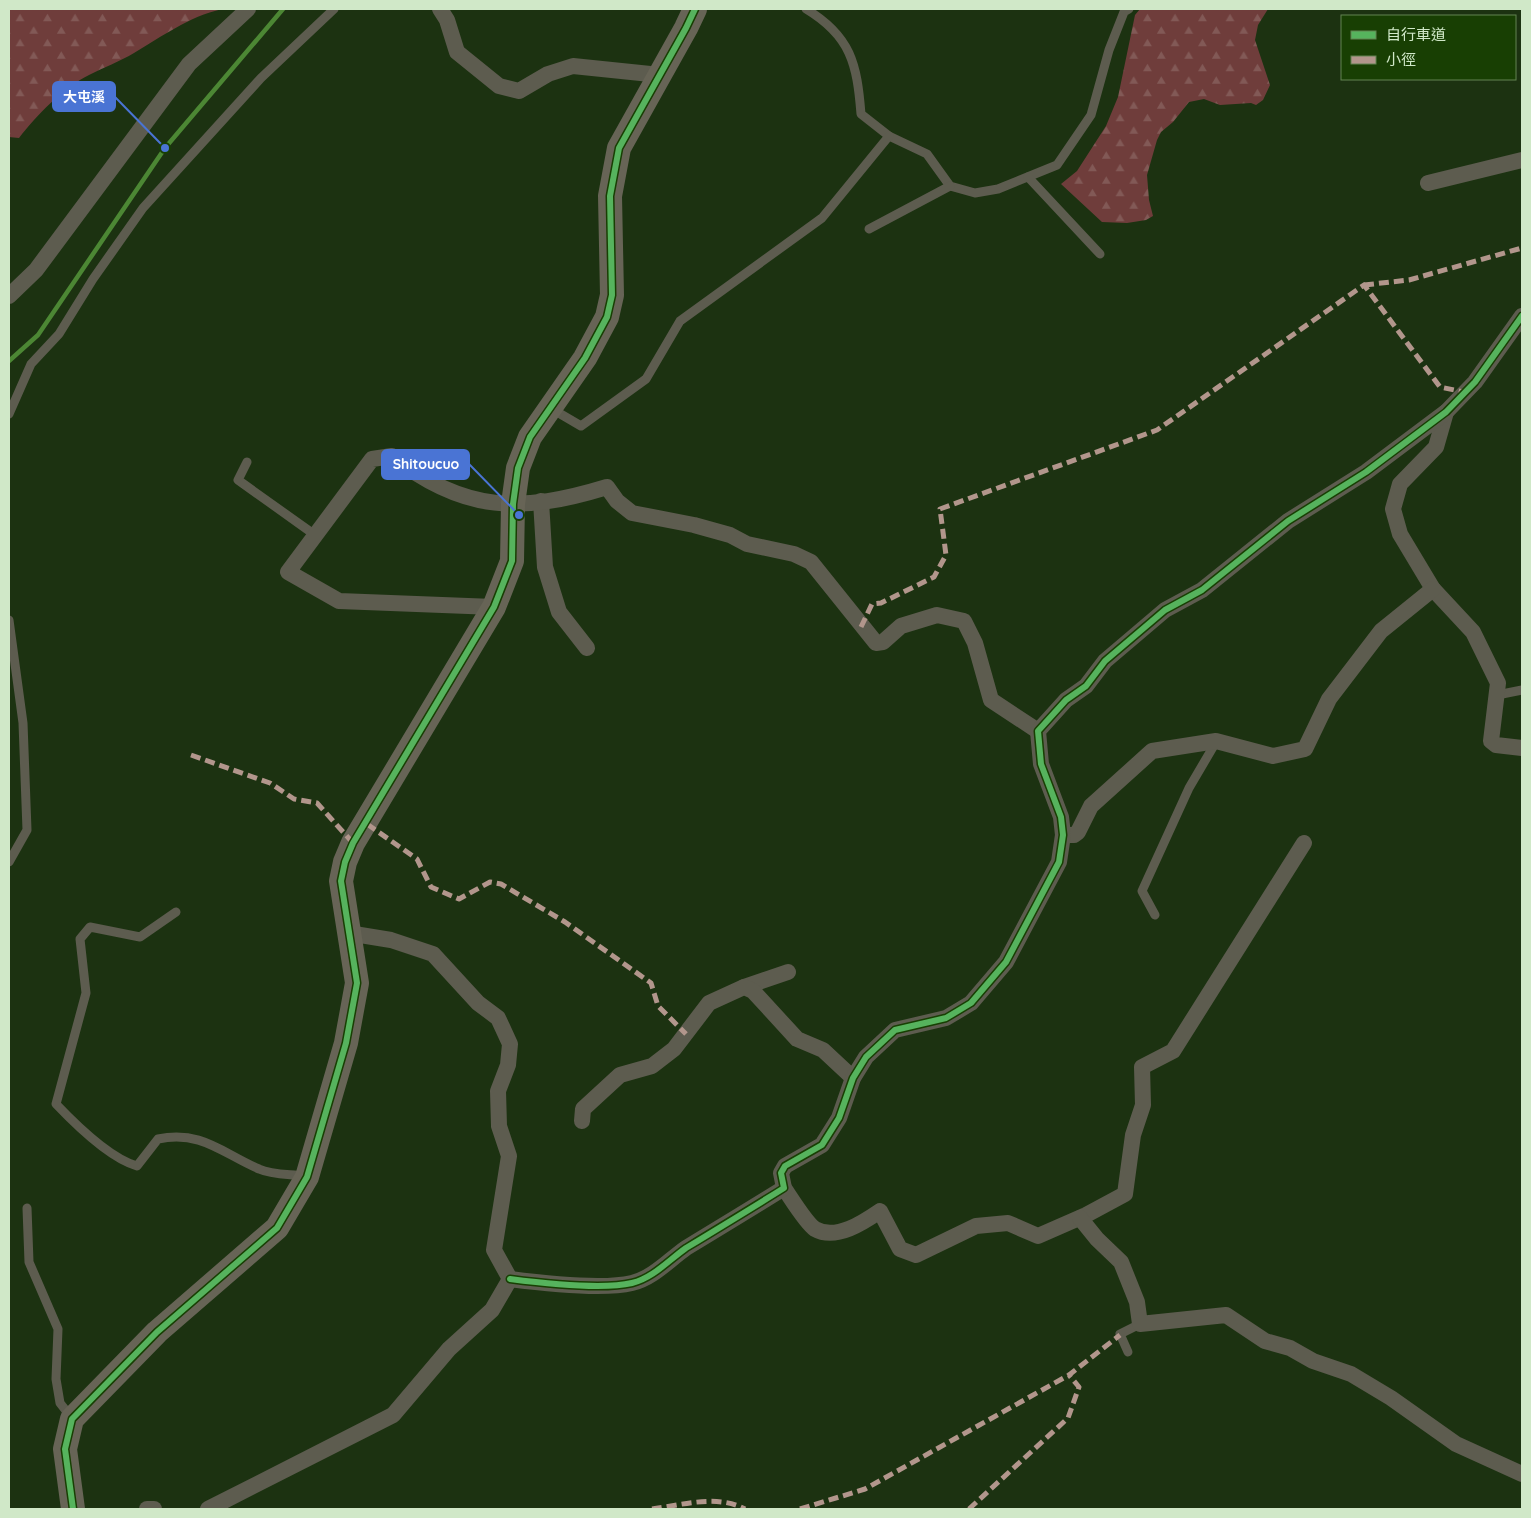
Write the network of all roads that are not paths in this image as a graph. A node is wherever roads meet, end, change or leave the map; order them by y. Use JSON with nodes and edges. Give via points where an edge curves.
{"nodes":[{"id":1,"x":248,"y":9,"type":"edge"},
{"id":2,"x":334,"y":9,"type":"edge"},
{"id":3,"x":440,"y":9,"type":"edge"},
{"id":4,"x":695,"y":9,"type":"edge"},
{"id":5,"x":806,"y":9,"type":"edge"},
{"id":6,"x":1129,"y":9,"type":"edge"},
{"id":7,"x":660,"y":75,"type":"junction"},
{"id":8,"x":889,"y":136,"type":"junction"},
{"id":9,"x":1522,"y":160,"type":"edge"},
{"id":10,"x":1028,"y":177,"type":"junction"},
{"id":11,"x":1428,"y":183,"type":"dead end"},
{"id":12,"x":950,"y":186,"type":"junction"},
{"id":13,"x":869,"y":229,"type":"dead end"},
{"id":14,"x":1100,"y":254,"type":"dead end"},
{"id":15,"x":9,"y":296,"type":"edge"},
{"id":16,"x":1522,"y":316,"type":"edge"},
{"id":17,"x":550,"y":407,"type":"junction"},
{"id":18,"x":1446,"y":412,"type":"junction"},
{"id":19,"x":9,"y":414,"type":"edge"},
{"id":20,"x":246,"y":462,"type":"dead end"},
{"id":21,"x":541,"y":501,"type":"junction"},
{"id":22,"x":513,"y":504,"type":"junction"},
{"id":23,"x":315,"y":535,"type":"junction"},
{"id":24,"x":1433,"y":588,"type":"junction"},
{"id":25,"x":494,"y":607,"type":"junction"},
{"id":26,"x":9,"y":620,"type":"edge"},
{"id":27,"x":587,"y":648,"type":"dead end"},
{"id":28,"x":1522,"y":690,"type":"edge"},
{"id":29,"x":1497,"y":695,"type":"junction"},
{"id":30,"x":1038,"y":731,"type":"junction"},
{"id":31,"x":1216,"y":741,"type":"junction"},
{"id":32,"x":1522,"y":748,"type":"edge"},
{"id":33,"x":1063,"y":835,"type":"junction"},
{"id":34,"x":1304,"y":843,"type":"dead end"},
{"id":35,"x":9,"y":862,"type":"edge"},
{"id":36,"x":176,"y":912,"type":"dead end"},
{"id":37,"x":1155,"y":915,"type":"dead end"},
{"id":38,"x":348,"y":933,"type":"junction"},
{"id":39,"x":788,"y":972,"type":"dead end"},
{"id":40,"x":744,"y":987,"type":"junction"},
{"id":41,"x":852,"y":1078,"type":"junction"},
{"id":42,"x":582,"y":1121,"type":"dead end"},
{"id":43,"x":307,"y":1177,"type":"junction"},
{"id":44,"x":784,"y":1188,"type":"junction"},
{"id":45,"x":27,"y":1208,"type":"dead end"},
{"id":46,"x":1080,"y":1218,"type":"junction"},
{"id":47,"x":510,"y":1279,"type":"junction"},
{"id":48,"x":1140,"y":1324,"type":"junction"},
{"id":49,"x":1128,"y":1352,"type":"dead end"},
{"id":50,"x":72,"y":1419,"type":"junction"},
{"id":51,"x":1522,"y":1474,"type":"edge"},
{"id":52,"x":73,"y":1509,"type":"edge"},
{"id":53,"x":147,"y":1509,"type":"edge"},
{"id":54,"x":154,"y":1509,"type":"edge"},
{"id":55,"x":208,"y":1509,"type":"edge"}],
"edges":[{"from":1,"to":15,"type":"street","via":[[189,64],[36,270]]},
{"from":2,"to":19,"type":"lane","via":[[261,78],[144,208],[93,279],[59,334],[31,364]]},
{"from":3,"to":7,"type":"street","via":[[457,52],[499,86],[519,92],[548,74],[573,66]]},
{"from":4,"to":7,"type":"street"},
{"from":5,"to":8,"type":"lane","via":[[825,20],[847,46],[858,81],[861,114]]},
{"from":6,"to":10,"type":"lane","via":[[1124,12],[1109,50],[1091,115],[1057,165]]},
{"from":7,"to":17,"type":"street","via":[[620,148],[610,196],[612,295],[607,317],[585,358]]},
{"from":8,"to":12,"type":"lane","via":[[928,154]]},
{"from":8,"to":17,"type":"lane","via":[[822,218],[680,321],[646,379],[581,426]]},
{"from":9,"to":11,"type":"street"},
{"from":10,"to":12,"type":"lane","via":[[998,189],[974,193]]},
{"from":10,"to":14,"type":"lane"},
{"from":12,"to":13,"type":"lane"},
{"from":16,"to":18,"type":"street","via":[[1475,382]]},
{"from":17,"to":22,"type":"street","via":[[530,437],[518,468]]},
{"from":18,"to":24,"type":"street","via":[[1436,447],[1400,484],[1393,509],[1400,534]]},
{"from":18,"to":30,"type":"street","via":[[1366,472],[1288,522],[1202,590],[1165,610],[1104,661],[1086,686],[1066,700]]},
{"from":20,"to":23,"type":"lane","via":[[238,480]]},
{"from":21,"to":22,"type":"street"},
{"from":21,"to":27,"type":"street","via":[[545,567],[559,612]]},
{"from":21,"to":30,"type":"street","via":[[568,499],[607,487],[632,513],[694,525],[747,544],[794,554],[811,562],[876,642],[883,642],[901,626],[937,615],[964,621],[975,643],[991,700]]},
{"from":22,"to":23,"type":"street","via":[[500,505],[456,495],[418,476],[392,456],[372,459]]},
{"from":22,"to":25,"type":"street","via":[[512,561]]},
{"from":23,"to":25,"type":"street","via":[[288,572],[339,601]]},
{"from":24,"to":29,"type":"street","via":[[1473,632],[1498,683]]},
{"from":24,"to":31,"type":"street","via":[[1382,631],[1329,699],[1305,749],[1273,756]]},
{"from":25,"to":38,"type":"street","via":[[348,856],[341,881]]},
{"from":26,"to":35,"type":"lane","via":[[23,723],[27,830]]},
{"from":28,"to":29,"type":"lane"},
{"from":29,"to":32,"type":"street","via":[[1491,741],[1496,745]]},
{"from":30,"to":33,"type":"street","via":[[1041,764],[1061,816]]},
{"from":31,"to":33,"type":"street","via":[[1152,751],[1091,806],[1074,836]]},
{"from":31,"to":37,"type":"lane","via":[[1189,788],[1142,891]]},
{"from":33,"to":41,"type":"street","via":[[1059,862],[1006,962],[971,1003],[946,1018],[895,1030],[866,1057]]},
{"from":34,"to":46,"type":"street","via":[[1173,1051],[1142,1067],[1143,1105],[1133,1135],[1125,1194]]},
{"from":36,"to":43,"type":"lane","via":[[140,937],[90,928],[80,939],[86,993],[56,1104],[75,1124],[126,1163],[137,1166],[158,1139],[176,1135],[204,1141],[261,1170]]},
{"from":38,"to":43,"type":"street","via":[[357,983],[346,1043]]},
{"from":38,"to":47,"type":"street","via":[[391,940],[433,954],[478,1003],[498,1018],[510,1044],[508,1065],[498,1091],[499,1126],[509,1156],[494,1250]]},
{"from":39,"to":40,"type":"street"},
{"from":40,"to":41,"type":"street","via":[[753,991],[797,1039],[822,1050]]},
{"from":40,"to":42,"type":"street","via":[[709,1003],[674,1049],[652,1066],[620,1075],[583,1109]]},
{"from":41,"to":44,"type":"street","via":[[839,1118],[822,1145],[786,1166],[781,1173]]},
{"from":43,"to":50,"type":"street","via":[[277,1228],[156,1332]]},
{"from":44,"to":46,"type":"street","via":[[814,1228],[826,1232],[853,1229],[880,1212],[900,1249],[916,1255],[976,1226],[1008,1223],[1038,1236]]},
{"from":44,"to":47,"type":"street","via":[[684,1250],[646,1278],[633,1283],[615,1286]]},
{"from":45,"to":50,"type":"lane","via":[[29,1262],[58,1329],[56,1379],[60,1403]]},
{"from":46,"to":48,"type":"street","via":[[1121,1262],[1137,1302]]},
{"from":47,"to":55,"type":"street","via":[[492,1310],[449,1349],[393,1415]]},
{"from":48,"to":49,"type":"lane","via":[[1120,1334]]},
{"from":48,"to":51,"type":"street","via":[[1226,1315],[1264,1341],[1290,1348],[1313,1361],[1351,1374],[1456,1444]]},
{"from":50,"to":52,"type":"street","via":[[65,1449]]},
{"from":53,"to":54,"type":"street"}]}
